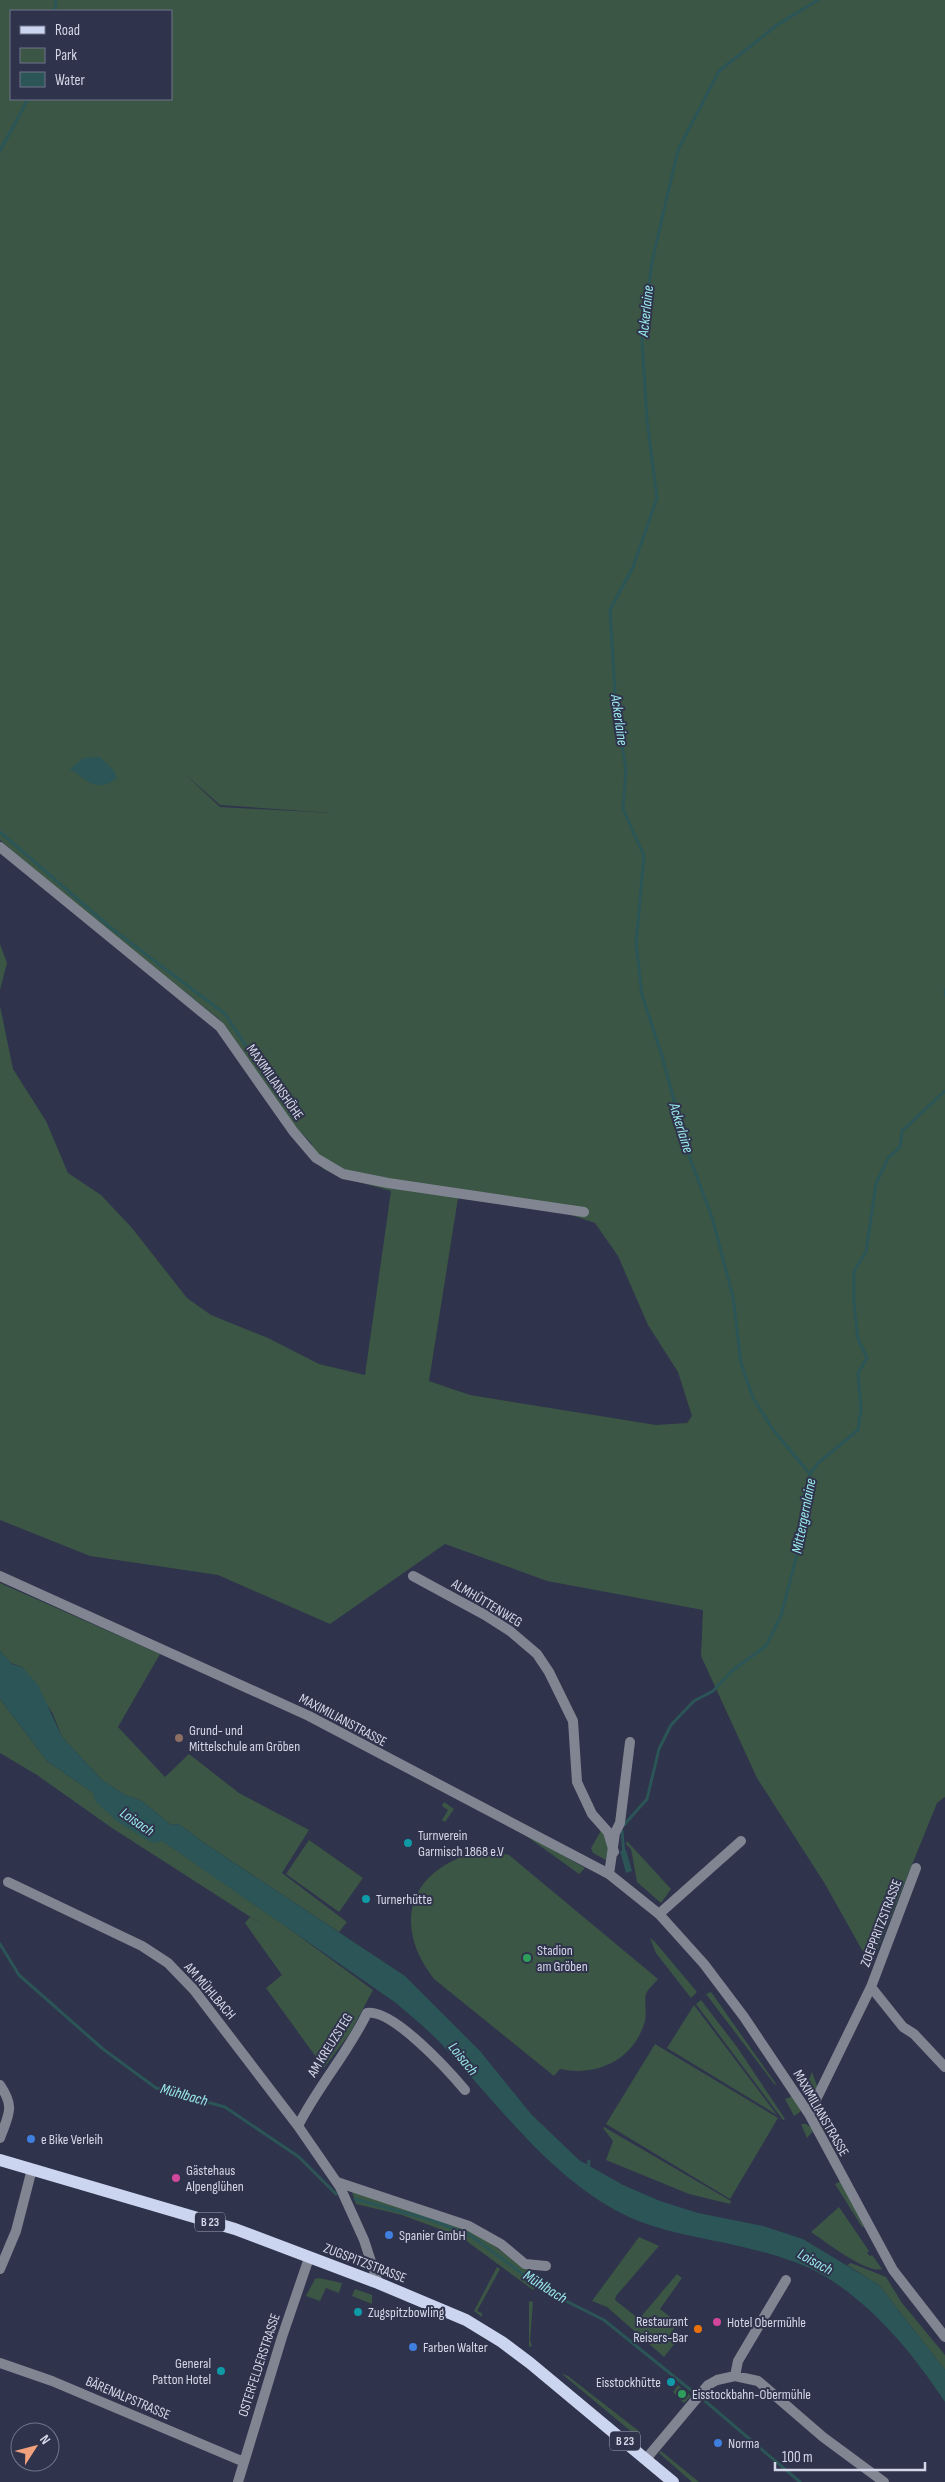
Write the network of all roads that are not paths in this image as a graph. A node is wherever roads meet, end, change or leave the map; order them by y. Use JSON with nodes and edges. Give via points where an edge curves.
{"nodes":[{"id":1,"x":0,"y":847,"type":"edge"},
{"id":2,"x":584,"y":1212,"type":"dead end"},
{"id":3,"x":0,"y":1576,"type":"edge"},
{"id":4,"x":413,"y":1576,"type":"dead end"},
{"id":5,"x":630,"y":1742,"type":"dead end"},
{"id":6,"x":741,"y":1841,"type":"dead end"},
{"id":7,"x":614,"y":1852,"type":"junction"},
{"id":8,"x":916,"y":1868,"type":"dead end"},
{"id":9,"x":609,"y":1874,"type":"junction"},
{"id":10,"x":8,"y":1882,"type":"dead end"},
{"id":11,"x":659,"y":1914,"type":"junction"},
{"id":12,"x":872,"y":1987,"type":"junction"},
{"id":13,"x":945,"y":2067,"type":"edge"},
{"id":14,"x":0,"y":2084,"type":"edge"},
{"id":15,"x":465,"y":2090,"type":"dead end"},
{"id":16,"x":808,"y":2114,"type":"junction"},
{"id":17,"x":298,"y":2126,"type":"junction"},
{"id":18,"x":0,"y":2138,"type":"edge"},
{"id":19,"x":0,"y":2160,"type":"edge"},
{"id":20,"x":32,"y":2169,"type":"junction"},
{"id":21,"x":338,"y":2185,"type":"junction"},
{"id":22,"x":309,"y":2258,"type":"junction"},
{"id":23,"x":546,"y":2266,"type":"dead end"},
{"id":24,"x":0,"y":2269,"type":"edge"},
{"id":25,"x":786,"y":2280,"type":"dead end"},
{"id":26,"x":378,"y":2283,"type":"junction"},
{"id":27,"x":945,"y":2337,"type":"edge"},
{"id":28,"x":0,"y":2363,"type":"edge"},
{"id":29,"x":735,"y":2376,"type":"junction"},
{"id":30,"x":646,"y":2459,"type":"junction"},
{"id":31,"x":244,"y":2462,"type":"junction"},
{"id":32,"x":238,"y":2482,"type":"edge"},
{"id":33,"x":673,"y":2482,"type":"edge"},
{"id":34,"x":884,"y":2482,"type":"edge"}],
"edges":[{"from":1,"to":2,"type":"street","name":"MAXIMILIANSHÖHE","via":[[220,1027],[293,1131],[316,1158],[343,1174]]},
{"from":3,"to":9,"type":"street","name":"MAXIMILIANSTRASSE","via":[[309,1716]]},
{"from":4,"to":7,"type":"street","name":"ALMHÜTTENWEG","via":[[485,1615],[537,1654],[573,1721],[577,1782],[592,1814],[608,1832]]},
{"from":5,"to":7,"type":"street"},
{"from":6,"to":11,"type":"street"},
{"from":7,"to":9,"type":"street"},
{"from":8,"to":12,"type":"street","name":"ZOEPPRITZSTRASSE"},
{"from":9,"to":11,"type":"street","name":"MAXIMILIANSTRASSE"},
{"from":10,"to":17,"type":"street","name":"AM MÜHLBACH","via":[[142,1946],[168,1964],[194,1990]]},
{"from":11,"to":16,"type":"street","name":"MAXIMILIANSTRASSE","via":[[718,1982]]},
{"from":12,"to":13,"type":"street","name":"ZOEPPRITZSTRASSE","via":[[890,2013]]},
{"from":12,"to":16,"type":"street","name":"ZOEPPRITZSTRASSE"},
{"from":14,"to":18,"type":"street","via":[[11,2109]]},
{"from":15,"to":17,"type":"street","name":"AM KREUZSTEG","via":[[418,2042],[382,2015],[366,2013],[355,2038],[311,2100]]},
{"from":16,"to":27,"type":"street","name":"MAXIMILIANSTRASSE","via":[[893,2270]]},
{"from":17,"to":21,"type":"street","name":"AM MÜHLBACH"},
{"from":19,"to":20,"type":"main road","name":"ZUGSPITZSTRASSE","number":"B 23"},
{"from":20,"to":22,"type":"main road","name":"ZUGSPITZSTRASSE","number":"B 23","via":[[235,2229]]},
{"from":20,"to":24,"type":"street","via":[[16,2231]]},
{"from":21,"to":23,"type":"street","via":[[421,2208],[469,2226],[501,2244],[525,2264]]},
{"from":21,"to":26,"type":"street","name":"AM MÜHLBACH","via":[[364,2240]]},
{"from":22,"to":26,"type":"main road","name":"ZUGSPITZSTRASSE","number":"B 23"},
{"from":22,"to":31,"type":"street","name":"OSTERFELDERSTRASSE"},
{"from":25,"to":29,"type":"street","via":[[738,2361]]},
{"from":26,"to":30,"type":"main road","name":"ZUGSPITZSTRASSE","number":"B 23","via":[[466,2320],[502,2342]]},
{"from":28,"to":31,"type":"street","name":"BÄRENALPSTRASSE","via":[[52,2381]]},
{"from":29,"to":30,"type":"street","via":[[717,2380],[698,2396]]},
{"from":29,"to":34,"type":"street","via":[[758,2381],[823,2437]]},
{"from":30,"to":33,"type":"main road","name":"ZUGSPITZSTRASSE","number":"B 23"},
{"from":31,"to":32,"type":"street","name":"OSTERFELDERSTRASSE"}]}
